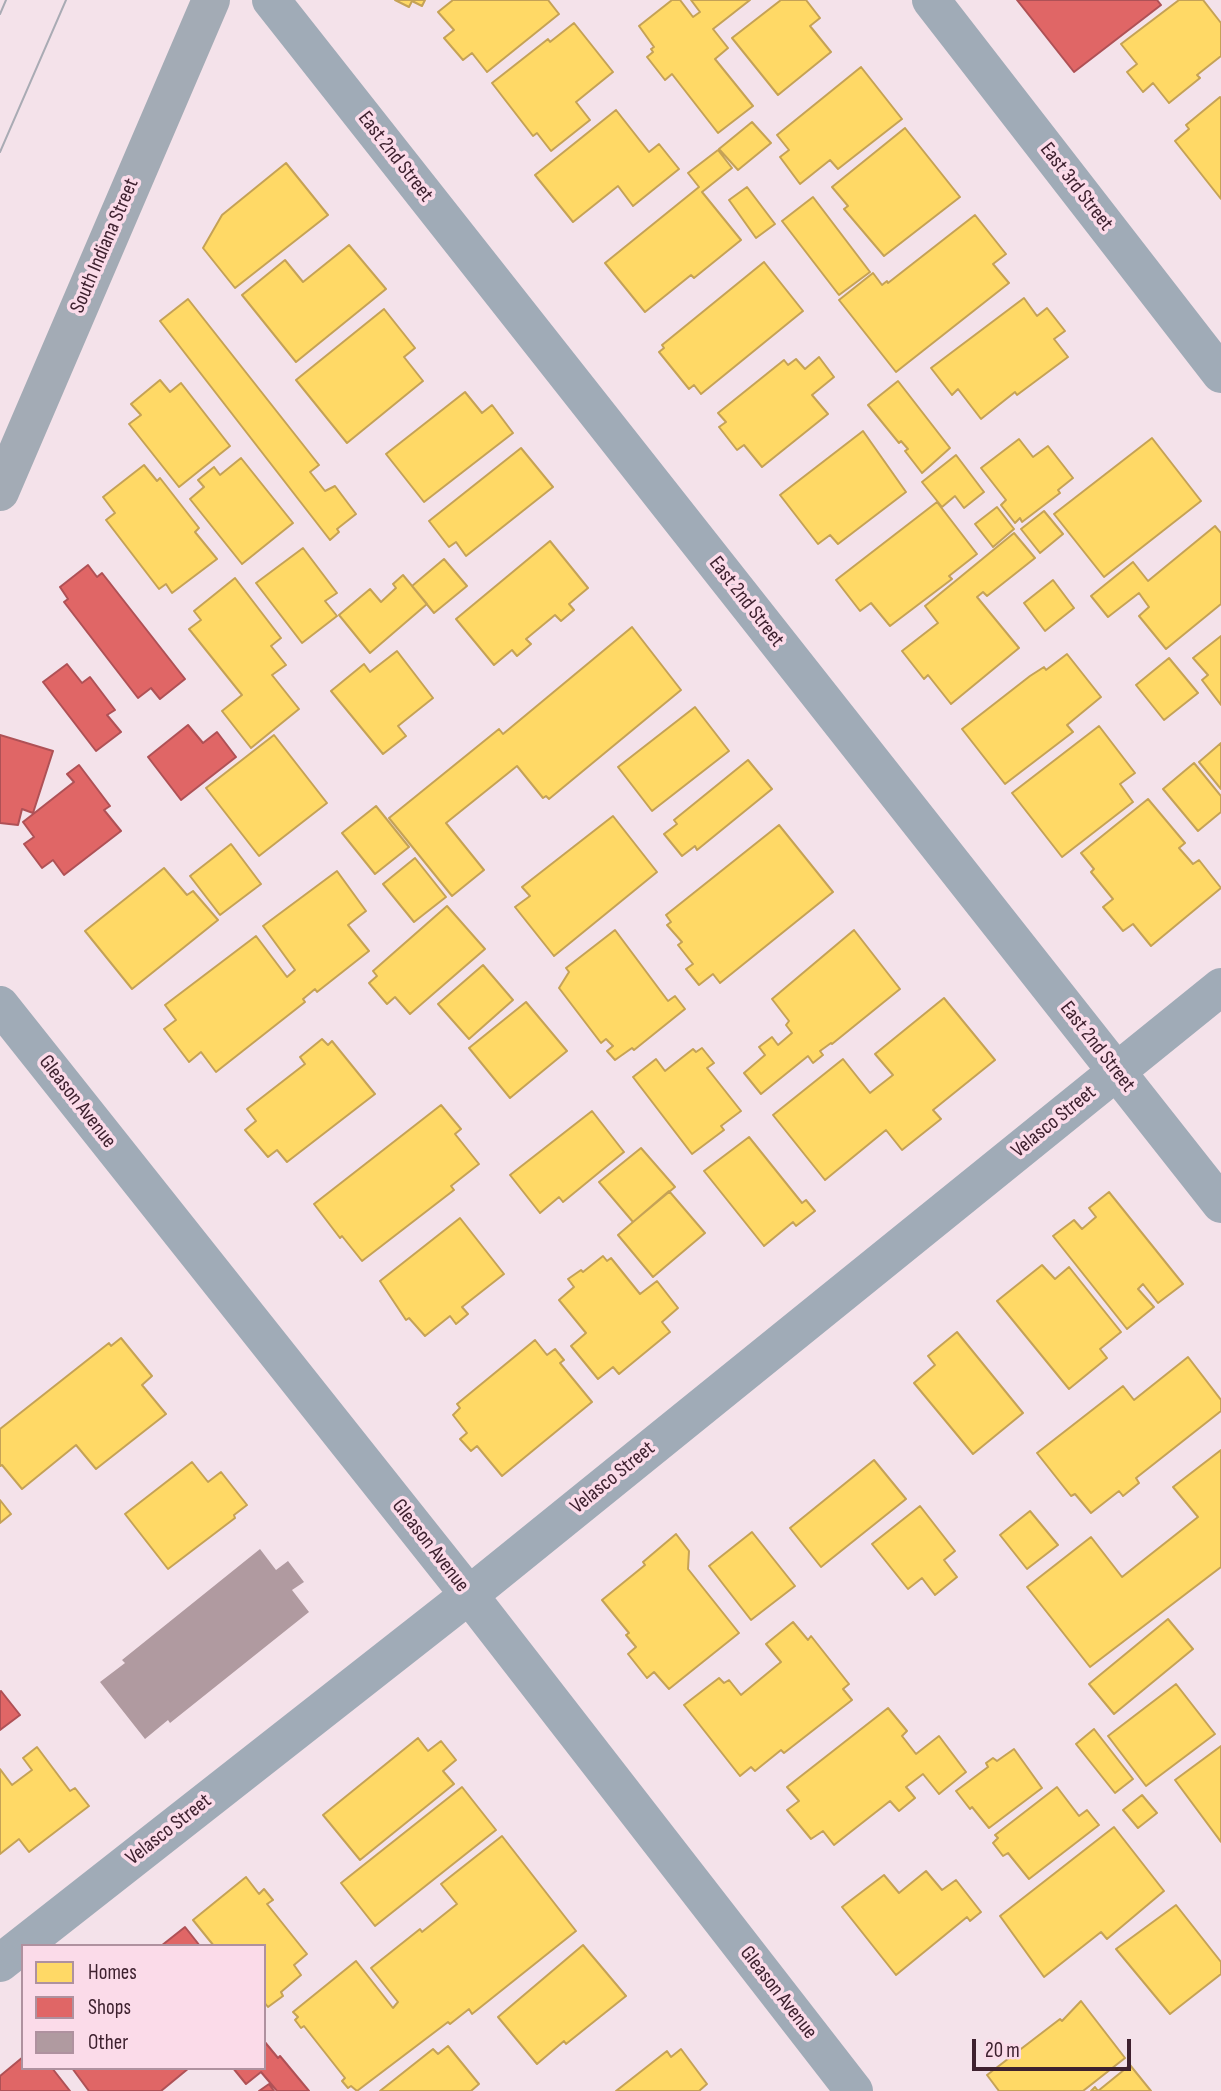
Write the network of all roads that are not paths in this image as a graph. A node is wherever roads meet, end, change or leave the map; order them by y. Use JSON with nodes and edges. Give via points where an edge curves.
{"nodes":[{"id":1,"x":211,"y":0,"type":"edge"},
{"id":2,"x":271,"y":0,"type":"edge"},
{"id":3,"x":931,"y":0,"type":"edge"},
{"id":4,"x":1221,"y":374,"type":"edge"},
{"id":5,"x":0,"y":492,"type":"edge"},
{"id":6,"x":1221,"y":987,"type":"edge"},
{"id":7,"x":0,"y":1005,"type":"edge"},
{"id":8,"x":1117,"y":1072,"type":"junction"},
{"id":9,"x":1221,"y":1204,"type":"edge"},
{"id":10,"x":469,"y":1595,"type":"junction"},
{"id":11,"x":24,"y":1944,"type":"edge"},
{"id":12,"x":21,"y":1947,"type":"edge"},
{"id":13,"x":0,"y":1963,"type":"edge"},
{"id":14,"x":854,"y":2091,"type":"edge"}],
"edges":[{"from":1,"to":5,"type":"street","name":"South Indiana Street"},
{"from":2,"to":8,"type":"street","name":"East 2nd Street"},
{"from":3,"to":4,"type":"street","name":"East 3rd Street"},
{"from":6,"to":8,"type":"street","name":"Velasco Street"},
{"from":7,"to":10,"type":"street","name":"Gleason Avenue"},
{"from":8,"to":9,"type":"street","name":"East 2nd Street"},
{"from":8,"to":10,"type":"street","name":"Velasco Street"},
{"from":10,"to":11,"type":"street","name":"Velasco Street"},
{"from":10,"to":14,"type":"street","name":"Gleason Avenue"},
{"from":12,"to":13,"type":"street","name":"Velasco Street"}]}
